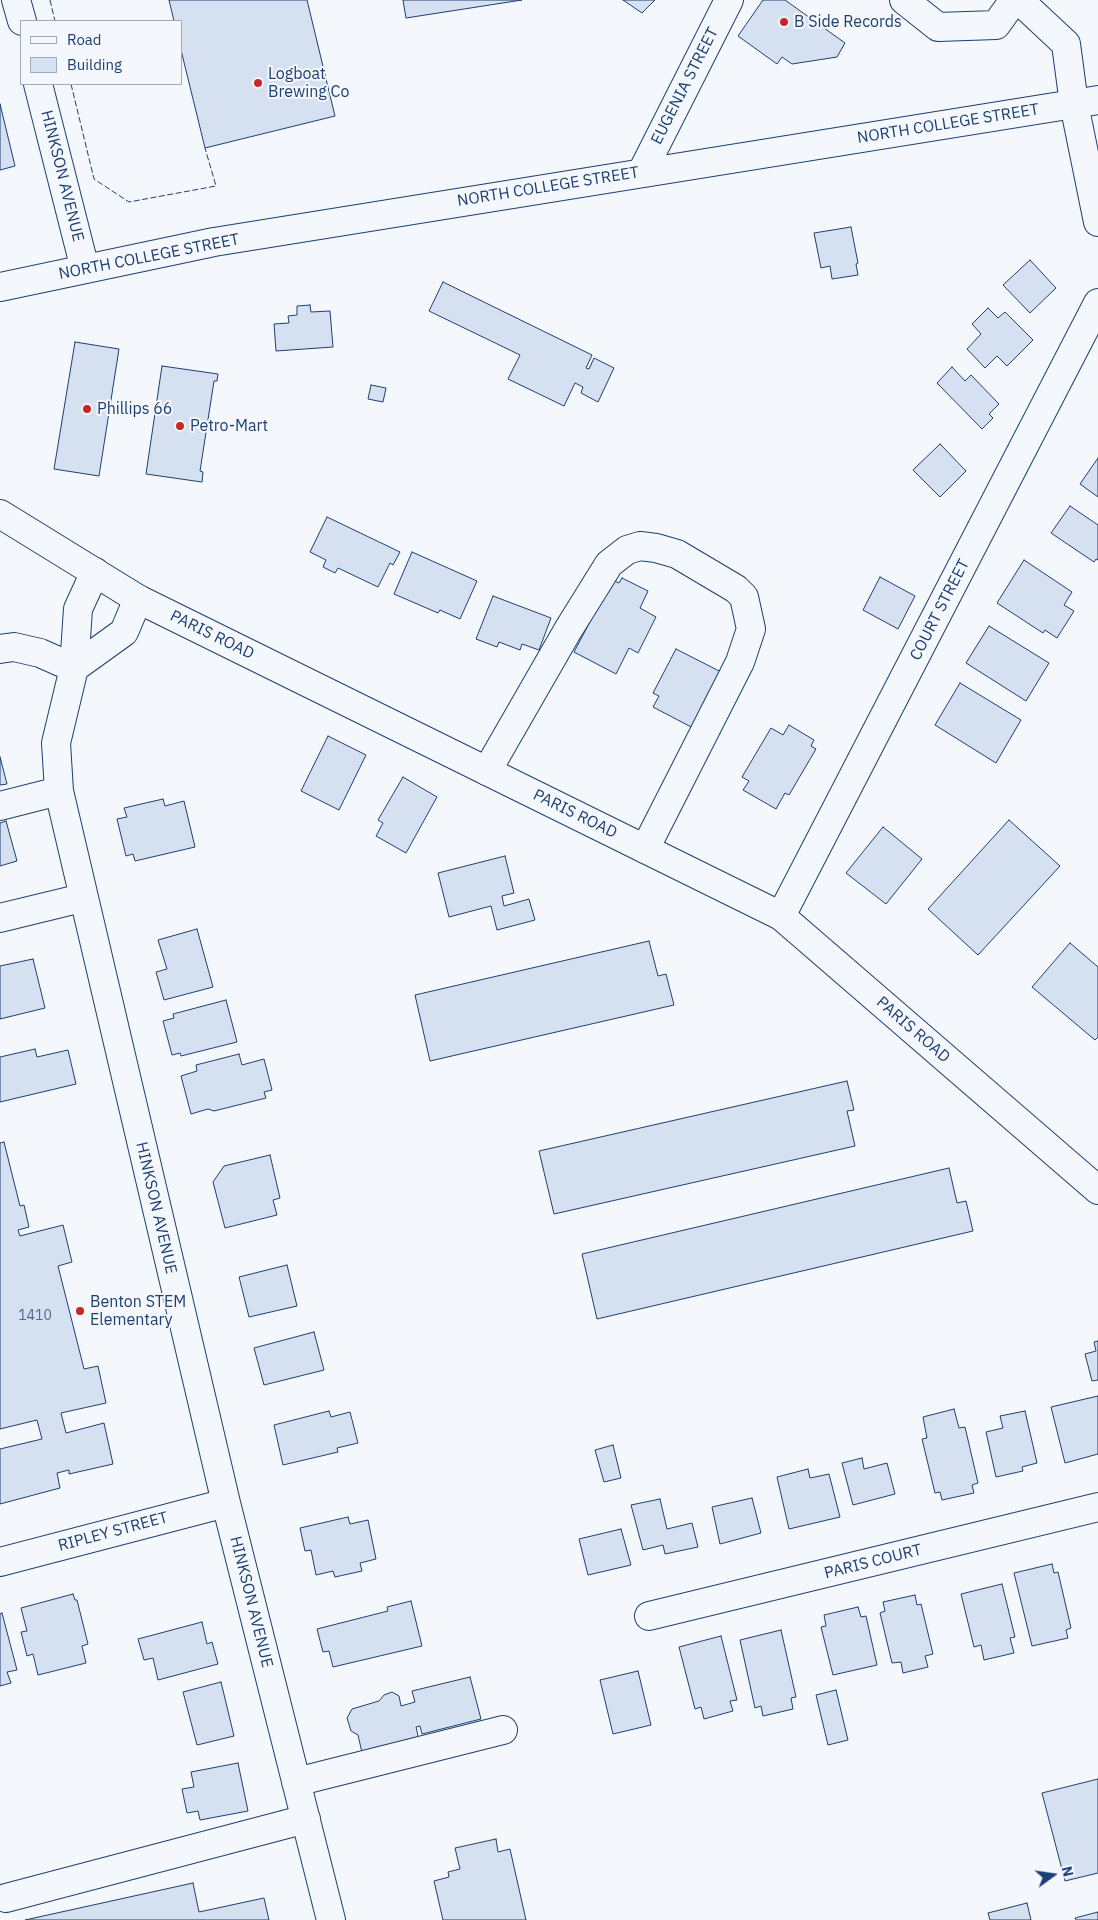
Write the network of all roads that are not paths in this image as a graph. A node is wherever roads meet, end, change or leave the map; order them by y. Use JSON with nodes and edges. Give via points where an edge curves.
{"nodes":[{"id":1,"x":16,"y":0,"type":"edge"},
{"id":2,"x":729,"y":0,"type":"edge"},
{"id":3,"x":904,"y":0,"type":"edge"},
{"id":4,"x":1014,"y":0,"type":"edge"},
{"id":5,"x":1020,"y":0,"type":"edge"},
{"id":6,"x":22,"y":20,"type":"edge"},
{"id":7,"x":38,"y":85,"type":"edge"},
{"id":8,"x":1086,"y":102,"type":"edge"},
{"id":9,"x":642,"y":172,"type":"junction"},
{"id":10,"x":1098,"y":222,"type":"edge"},
{"id":11,"x":85,"y":268,"type":"junction"},
{"id":12,"x":0,"y":287,"type":"edge"},
{"id":13,"x":1098,"y":303,"type":"edge"},
{"id":14,"x":0,"y":514,"type":"edge"},
{"id":15,"x":95,"y":572,"type":"junction"},
{"id":16,"x":138,"y":599,"type":"junction"},
{"id":17,"x":0,"y":648,"type":"edge"},
{"id":18,"x":74,"y":668,"type":"junction"},
{"id":19,"x":487,"y":771,"type":"junction"},
{"id":20,"x":59,"y":791,"type":"junction"},
{"id":21,"x":0,"y":806,"type":"edge"},
{"id":22,"x":645,"y":849,"type":"junction"},
{"id":23,"x":82,"y":898,"type":"junction"},
{"id":24,"x":781,"y":916,"type":"junction"},
{"id":25,"x":0,"y":918,"type":"edge"},
{"id":26,"x":1098,"y":1190,"type":"edge"},
{"id":27,"x":226,"y":1503,"type":"junction"},
{"id":28,"x":1098,"y":1508,"type":"edge"},
{"id":29,"x":0,"y":1562,"type":"edge"},
{"id":30,"x":649,"y":1616,"type":"dead end"},
{"id":31,"x":503,"y":1730,"type":"dead end"},
{"id":32,"x":296,"y":1782,"type":"junction"},
{"id":33,"x":306,"y":1819,"type":"junction"},
{"id":34,"x":6,"y":1898,"type":"dead end"},
{"id":35,"x":331,"y":1920,"type":"edge"}],
"edges":[{"from":1,"to":6,"type":"street"},
{"from":2,"to":9,"type":"street","name":"EUGENIA STREET"},
{"from":3,"to":4,"type":"street","via":[[938,27],[996,25]]},
{"from":5,"to":8,"type":"street","via":[[1066,44]]},
{"from":7,"to":11,"type":"street","name":"HINKSON AVENUE"},
{"from":8,"to":9,"type":"street","name":"NORTH COLLEGE STREET"},
{"from":8,"to":10,"type":"street"},
{"from":9,"to":11,"type":"street","name":"NORTH COLLEGE STREET","via":[[214,242]]},
{"from":11,"to":12,"type":"street","name":"NORTH COLLEGE STREET"},
{"from":13,"to":24,"type":"street","name":"COURT STREET"},
{"from":14,"to":15,"type":"street","name":"PARIS ROAD"},
{"from":15,"to":16,"type":"street","name":"PARIS ROAD"},
{"from":15,"to":18,"type":"street","name":"HINKSON AVENUE","via":[[78,609]]},
{"from":16,"to":18,"type":"street","via":[[124,632]]},
{"from":16,"to":19,"type":"street","name":"PARIS ROAD"},
{"from":17,"to":18,"type":"street","via":[[40,653]]},
{"from":18,"to":20,"type":"street","name":"HINKSON AVENUE","via":[[56,743]]},
{"from":19,"to":22,"type":"street","name":"PARIS ROAD"},
{"from":19,"to":22,"type":"street","via":[[609,564],[627,550],[640,546],[677,554],[744,597],[751,629],[740,662]]},
{"from":20,"to":21,"type":"street"},
{"from":20,"to":23,"type":"street","name":"HINKSON AVENUE"},
{"from":22,"to":24,"type":"street","name":"PARIS ROAD"},
{"from":23,"to":25,"type":"street"},
{"from":23,"to":27,"type":"street","name":"HINKSON AVENUE"},
{"from":24,"to":26,"type":"street","name":"PARIS ROAD"},
{"from":27,"to":29,"type":"street","name":"RIPLEY STREET"},
{"from":27,"to":32,"type":"street","name":"HINKSON AVENUE"},
{"from":28,"to":30,"type":"street","name":"PARIS COURT"},
{"from":31,"to":32,"type":"street"},
{"from":32,"to":33,"type":"street","name":"HINKSON AVENUE"},
{"from":33,"to":34,"type":"street"},
{"from":33,"to":35,"type":"street","name":"HINKSON AVENUE"}]}
